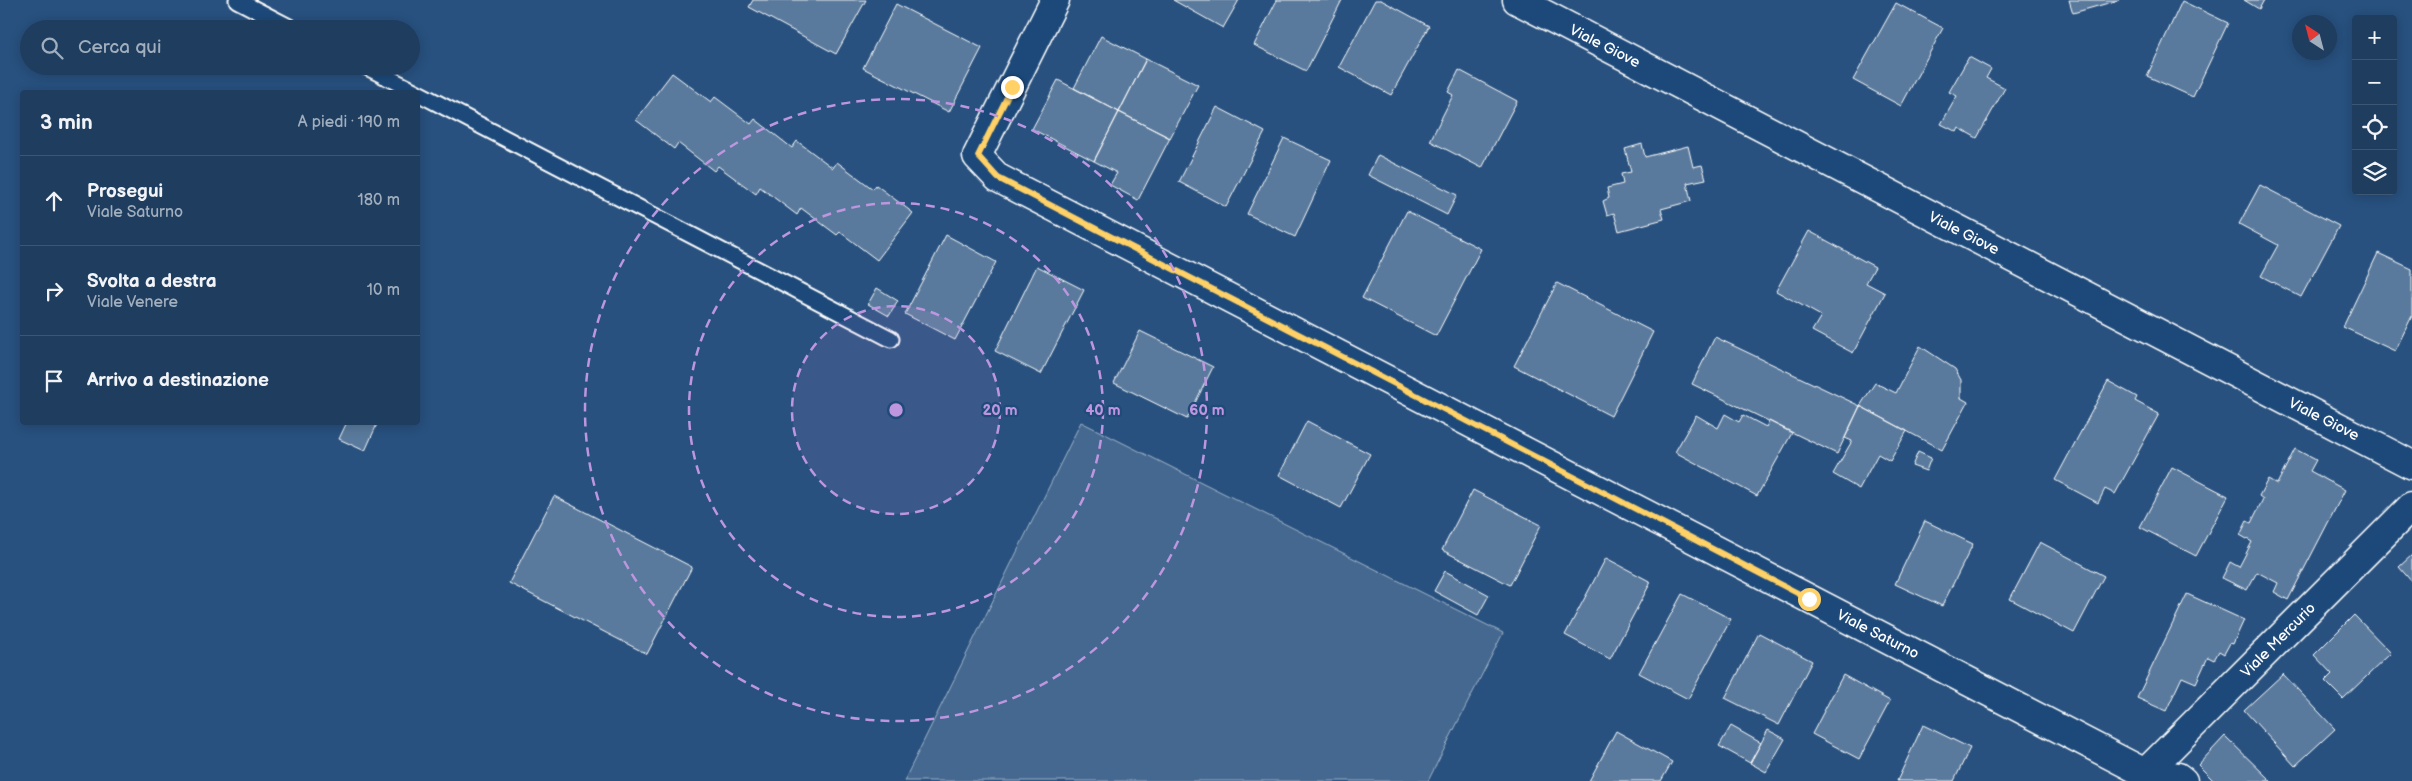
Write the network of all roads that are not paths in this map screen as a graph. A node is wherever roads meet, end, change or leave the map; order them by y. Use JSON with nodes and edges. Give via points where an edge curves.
{"nodes":[{"id":1,"x":237,"y":0,"type":"edge"},
{"id":2,"x":1055,"y":0,"type":"edge"},
{"id":3,"x":1517,"y":0,"type":"edge"},
{"id":4,"x":276,"y":20,"type":"edge"},
{"id":5,"x":382,"y":75,"type":"edge"},
{"id":6,"x":411,"y":90,"type":"edge"},
{"id":7,"x":420,"y":95,"type":"edge"},
{"id":8,"x":891,"y":339,"type":"dead end"},
{"id":9,"x":2412,"y":465,"type":"edge"},
{"id":10,"x":2412,"y":506,"type":"edge"},
{"id":11,"x":2144,"y":773,"type":"junction"},
{"id":12,"x":2183,"y":781,"type":"edge"}],
"edges":[{"from":1,"to":4,"type":"lane"},
{"from":2,"to":11,"type":"street","name":"Viale Saturno","via":[[978,156],[998,178]]},
{"from":3,"to":9,"type":"street","name":"Viale Giove"},
{"from":5,"to":6,"type":"lane"},
{"from":7,"to":8,"type":"lane"},
{"from":10,"to":11,"type":"street","name":"Viale Mercurio"},
{"from":11,"to":12,"type":"street","via":[[2178,777]]}]}
